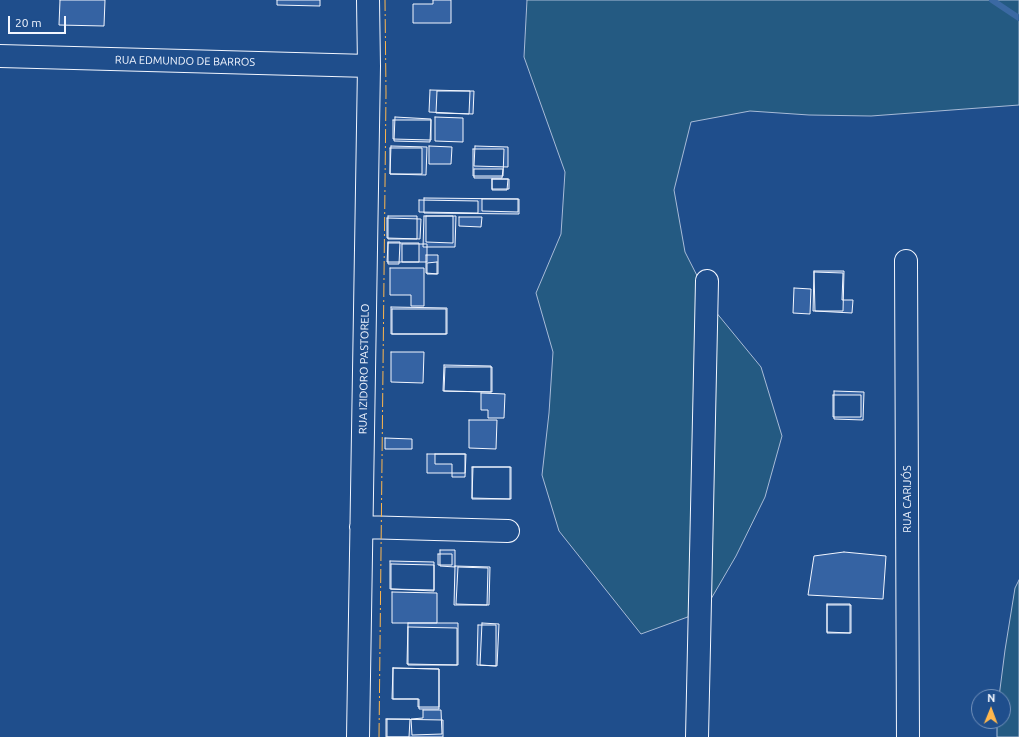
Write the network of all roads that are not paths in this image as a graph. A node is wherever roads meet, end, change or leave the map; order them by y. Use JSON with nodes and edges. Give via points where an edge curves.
{"nodes":[{"id":1,"x":368,"y":0,"type":"edge"},
{"id":2,"x":0,"y":56,"type":"edge"},
{"id":3,"x":369,"y":66,"type":"junction"},
{"id":4,"x":906,"y":261,"type":"dead end"},
{"id":5,"x":707,"y":281,"type":"dead end"},
{"id":6,"x":361,"y":527,"type":"junction"},
{"id":7,"x":508,"y":531,"type":"dead end"},
{"id":8,"x":358,"y":737,"type":"edge"},
{"id":9,"x":697,"y":737,"type":"edge"},
{"id":10,"x":908,"y":737,"type":"edge"}],
"edges":[{"from":1,"to":3,"type":"street","name":"RUA IZIDORO PASTORELO"},
{"from":2,"to":3,"type":"street","name":"RUA EDMUNDO DE BARROS"},
{"from":3,"to":6,"type":"street","name":"RUA IZIDORO PASTORELO"},
{"from":4,"to":10,"type":"street","name":"RUA CARIJÓS"},
{"from":5,"to":9,"type":"street"},
{"from":6,"to":7,"type":"street"},
{"from":6,"to":8,"type":"street","name":"RUA IZIDORO PASTORELO"}]}
